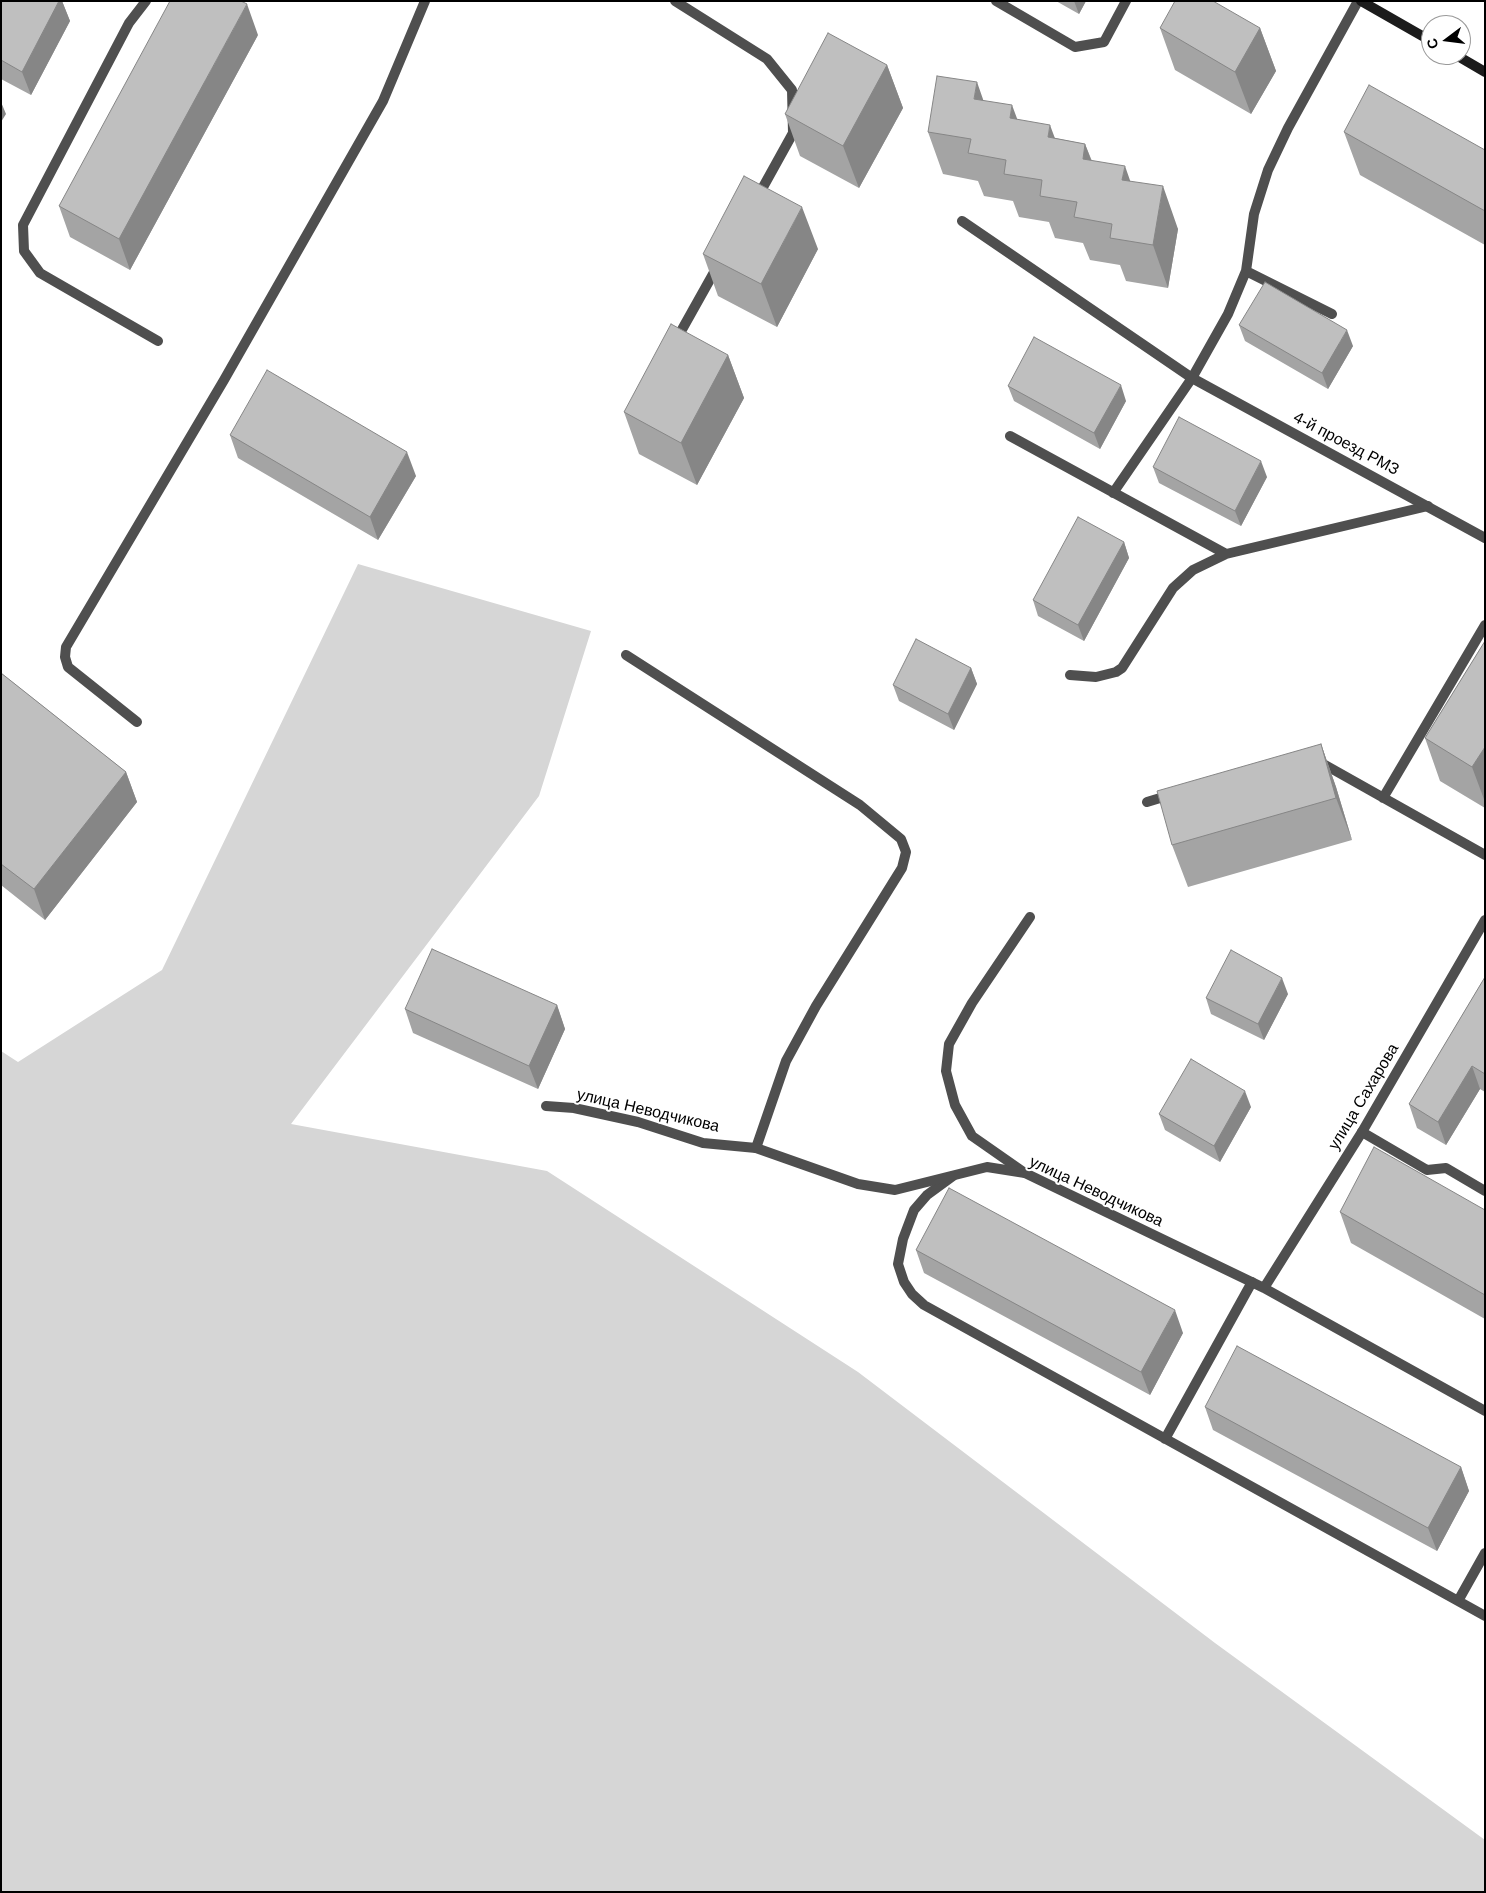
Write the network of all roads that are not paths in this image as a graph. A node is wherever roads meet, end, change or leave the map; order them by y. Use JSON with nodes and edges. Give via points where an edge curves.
{"nodes":[{"id":1,"x":146,"y":1,"type":"edge"},
{"id":2,"x":425,"y":1,"type":"edge"},
{"id":3,"x":675,"y":1,"type":"edge"},
{"id":4,"x":996,"y":1,"type":"edge"},
{"id":5,"x":1126,"y":1,"type":"edge"},
{"id":6,"x":1360,"y":1,"type":"edge"},
{"id":7,"x":1421,"y":35,"type":"edge"},
{"id":8,"x":1471,"y":64,"type":"edge"},
{"id":9,"x":1485,"y":72,"type":"edge"},
{"id":10,"x":750,"y":210,"type":"edge"},
{"id":11,"x":962,"y":221,"type":"dead end"},
{"id":12,"x":721,"y":261,"type":"edge"},
{"id":13,"x":1246,"y":271,"type":"junction"},
{"id":14,"x":1332,"y":314,"type":"dead end"},
{"id":15,"x":158,"y":341,"type":"dead end"},
{"id":16,"x":672,"y":347,"type":"edge"},
{"id":17,"x":1192,"y":378,"type":"junction"},
{"id":18,"x":1010,"y":436,"type":"dead end"},
{"id":19,"x":1112,"y":493,"type":"junction"},
{"id":20,"x":1428,"y":506,"type":"junction"},
{"id":21,"x":1485,"y":538,"type":"edge"},
{"id":22,"x":1226,"y":554,"type":"junction"},
{"id":23,"x":1485,"y":625,"type":"edge"},
{"id":24,"x":626,"y":655,"type":"dead end"},
{"id":25,"x":1070,"y":675,"type":"dead end"},
{"id":26,"x":137,"y":722,"type":"dead end"},
{"id":27,"x":1310,"y":756,"type":"edge"},
{"id":28,"x":1176,"y":794,"type":"edge"},
{"id":29,"x":1383,"y":798,"type":"junction"},
{"id":30,"x":1147,"y":802,"type":"dead end"},
{"id":31,"x":1485,"y":855,"type":"edge"},
{"id":32,"x":1030,"y":917,"type":"dead end"},
{"id":33,"x":1485,"y":920,"type":"edge"},
{"id":34,"x":546,"y":1106,"type":"dead end"},
{"id":35,"x":1362,"y":1132,"type":"junction"},
{"id":36,"x":756,"y":1148,"type":"junction"},
{"id":37,"x":1025,"y":1173,"type":"junction"},
{"id":38,"x":956,"y":1174,"type":"junction"},
{"id":39,"x":1485,"y":1190,"type":"edge"},
{"id":40,"x":1252,"y":1282,"type":"junction"},
{"id":41,"x":1264,"y":1288,"type":"junction"},
{"id":42,"x":1485,"y":1411,"type":"edge"},
{"id":43,"x":1165,"y":1439,"type":"junction"},
{"id":44,"x":1485,"y":1553,"type":"edge"},
{"id":45,"x":1458,"y":1601,"type":"junction"},
{"id":46,"x":1485,"y":1616,"type":"edge"}],
"edges":[{"from":1,"to":15,"type":"street","via":[[128,23],[23,225],[24,251],[40,273]]},
{"from":2,"to":26,"type":"street","via":[[383,101],[224,380],[66,647],[68,667]]},
{"from":3,"to":10,"type":"street","via":[[767,59],[792,90],[793,133]]},
{"from":4,"to":5,"type":"street","via":[[1075,46],[1104,42]]},
{"from":6,"to":7,"type":"main road"},
{"from":6,"to":13,"type":"street","via":[[1288,128],[1268,170],[1254,214]]},
{"from":8,"to":9,"type":"main road"},
{"from":11,"to":17,"type":"street","name":"4-й проезд РМЗ"},
{"from":12,"to":16,"type":"street"},
{"from":13,"to":14,"type":"street"},
{"from":13,"to":17,"type":"street","via":[[1228,314]]},
{"from":17,"to":19,"type":"street"},
{"from":17,"to":20,"type":"street","name":"4-й проезд РМЗ"},
{"from":18,"to":19,"type":"street"},
{"from":19,"to":22,"type":"street"},
{"from":20,"to":21,"type":"street","name":"4-й проезд РМЗ"},
{"from":20,"to":22,"type":"street"},
{"from":22,"to":25,"type":"street","via":[[1193,570],[1173,588],[1122,668],[1096,677]]},
{"from":23,"to":29,"type":"street"},
{"from":24,"to":36,"type":"street","via":[[860,805],[901,838],[906,852],[902,868],[816,1006],[786,1061]]},
{"from":27,"to":29,"type":"street"},
{"from":28,"to":30,"type":"street"},
{"from":29,"to":31,"type":"street"},
{"from":32,"to":37,"type":"street","via":[[972,1003],[950,1044],[946,1071],[955,1106],[972,1136]]},
{"from":33,"to":35,"type":"street","name":"улица Сахарова"},
{"from":34,"to":36,"type":"street","name":"улица Неводчикова","via":[[574,1108],[638,1122],[703,1143]]},
{"from":35,"to":39,"type":"street","via":[[1427,1170],[1446,1168]]},
{"from":35,"to":41,"type":"street","name":"улица Сахарова"},
{"from":36,"to":38,"type":"street","name":"улица Неводчикова","via":[[858,1184],[895,1190]]},
{"from":37,"to":38,"type":"street","name":"улица Неводчикова","via":[[987,1167]]},
{"from":37,"to":40,"type":"street","name":"улица Неводчикова"},
{"from":38,"to":43,"type":"street","via":[[927,1195],[914,1210],[903,1239],[898,1264],[912,1294],[924,1305]]},
{"from":40,"to":41,"type":"street","name":"улица Неводчикова"},
{"from":40,"to":43,"type":"street"},
{"from":41,"to":42,"type":"street","name":"улица Неводчикова"},
{"from":43,"to":45,"type":"street"},
{"from":44,"to":45,"type":"street"},
{"from":45,"to":46,"type":"street"}]}
